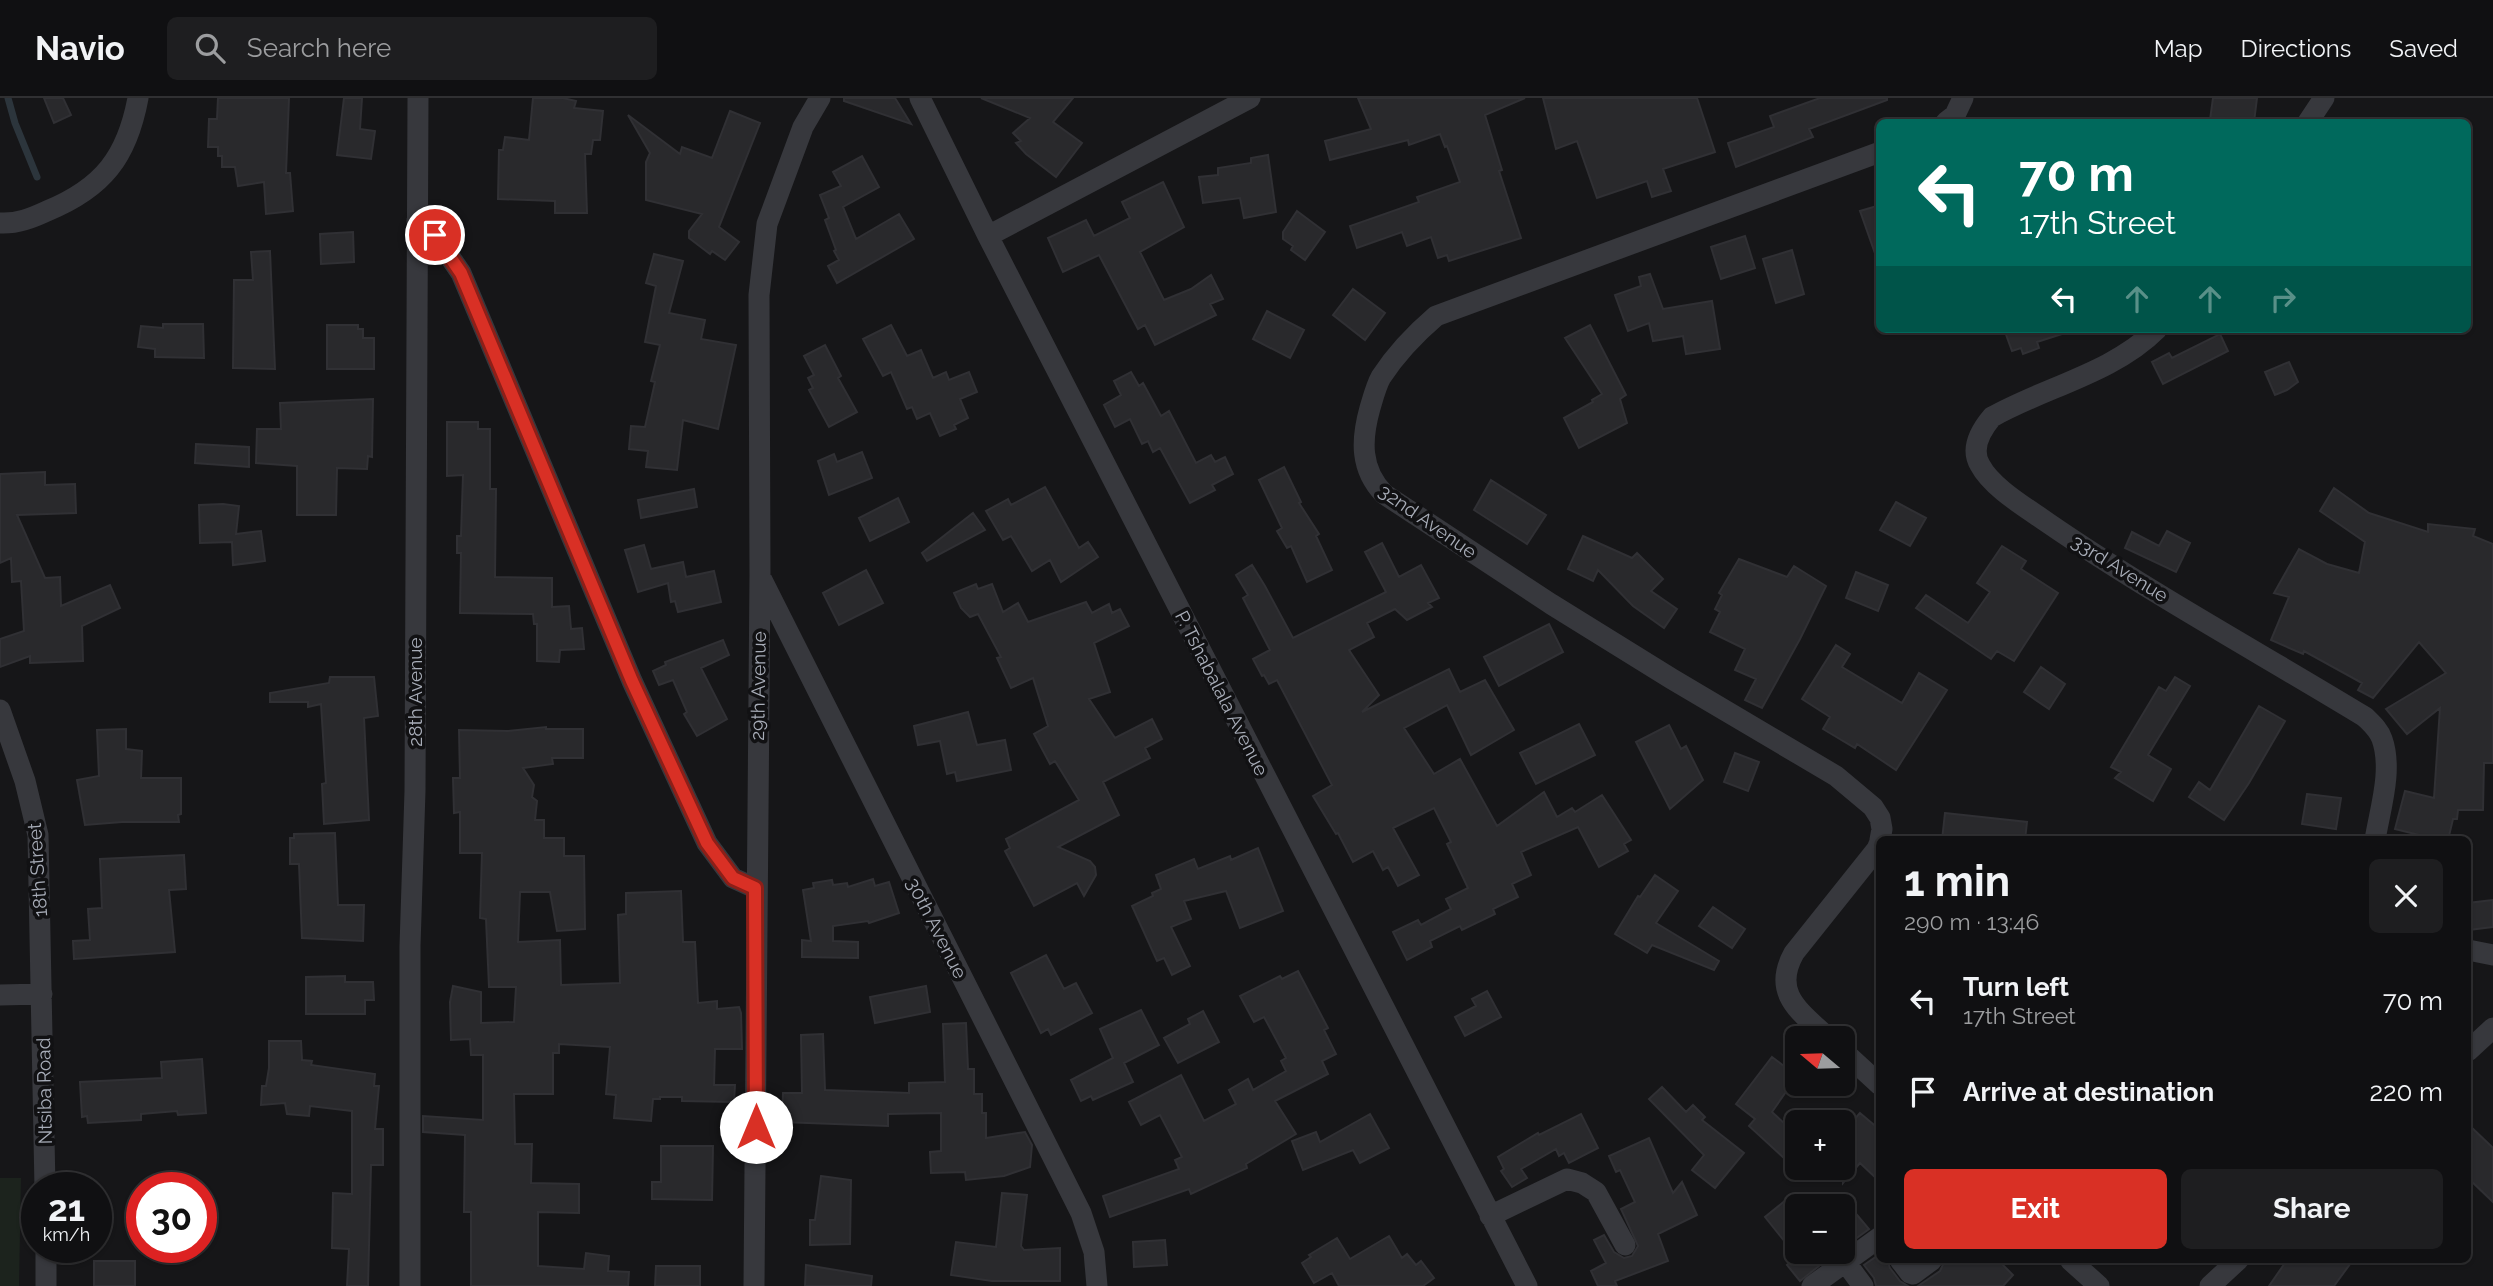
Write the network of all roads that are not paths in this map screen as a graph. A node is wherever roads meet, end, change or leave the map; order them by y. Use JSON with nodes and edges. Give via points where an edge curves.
{"nodes":[{"id":1,"x":138,"y":98,"type":"edge"},
{"id":2,"x":418,"y":98,"type":"edge"},
{"id":3,"x":820,"y":98,"type":"edge"},
{"id":4,"x":920,"y":98,"type":"edge"},
{"id":5,"x":1250,"y":98,"type":"edge"},
{"id":6,"x":1963,"y":98,"type":"edge"},
{"id":7,"x":2324,"y":98,"type":"edge"},
{"id":8,"x":1950,"y":119,"type":"edge"},
{"id":9,"x":2310,"y":119,"type":"edge"},
{"id":10,"x":1876,"y":153,"type":"edge"},
{"id":11,"x":417,"y":221,"type":"junction"},
{"id":12,"x":0,"y":223,"type":"edge"},
{"id":13,"x":988,"y":236,"type":"junction"},
{"id":14,"x":2152,"y":333,"type":"edge"},
{"id":15,"x":760,"y":575,"type":"junction"},
{"id":16,"x":0,"y":710,"type":"edge"},
{"id":17,"x":1881,"y":836,"type":"edge"},
{"id":18,"x":2376,"y":836,"type":"edge"},
{"id":19,"x":1876,"y":850,"type":"edge"},
{"id":20,"x":755,"y":888,"type":"junction"},
{"id":21,"x":2471,"y":951,"type":"edge"},
{"id":22,"x":2493,"y":955,"type":"edge"},
{"id":23,"x":42,"y":994,"type":"junction"},
{"id":24,"x":0,"y":995,"type":"edge"},
{"id":25,"x":1815,"y":1026,"type":"edge"},
{"id":26,"x":2493,"y":1028,"type":"edge"},
{"id":27,"x":2471,"y":1048,"type":"edge"},
{"id":28,"x":1855,"y":1062,"type":"edge"},
{"id":29,"x":1876,"y":1081,"type":"edge"},
{"id":30,"x":45,"y":1172,"type":"edge"},
{"id":31,"x":1490,"y":1216,"type":"junction"},
{"id":32,"x":1876,"y":1240,"type":"edge"},
{"id":33,"x":1625,"y":1245,"type":"dead end"},
{"id":34,"x":1855,"y":1256,"type":"edge"},
{"id":35,"x":46,"y":1263,"type":"edge"},
{"id":36,"x":1902,"y":1263,"type":"edge"},
{"id":37,"x":1928,"y":1263,"type":"edge"},
{"id":38,"x":2073,"y":1263,"type":"edge"},
{"id":39,"x":2235,"y":1263,"type":"edge"},
{"id":40,"x":1845,"y":1264,"type":"edge"},
{"id":41,"x":1847,"y":1264,"type":"edge"},
{"id":42,"x":46,"y":1286,"type":"edge"},
{"id":43,"x":410,"y":1286,"type":"edge"},
{"id":44,"x":754,"y":1286,"type":"edge"},
{"id":45,"x":1097,"y":1286,"type":"edge"},
{"id":46,"x":1527,"y":1286,"type":"edge"},
{"id":47,"x":1812,"y":1286,"type":"edge"},
{"id":48,"x":1863,"y":1286,"type":"edge"},
{"id":49,"x":2099,"y":1286,"type":"edge"},
{"id":50,"x":2210,"y":1286,"type":"edge"}],
"edges":[{"from":1,"to":12,"type":"street","via":[[128,137],[97,183],[28,220]]},
{"from":2,"to":11,"type":"street","name":"28th Avenue"},
{"from":3,"to":15,"type":"street","name":"29th Avenue","via":[[803,127],[767,224],[762,259]]},
{"from":4,"to":13,"type":"street","name":"P. Tshabalala Avenue"},
{"from":5,"to":13,"type":"street"},
{"from":6,"to":8,"type":"street"},
{"from":7,"to":9,"type":"street"},
{"from":10,"to":17,"type":"street","name":"32nd Avenue","via":[[1436,316],[1380,380],[1364,440],[1367,470],[1384,494],[1552,604],[1836,776],[1873,807],[1880,818]]},
{"from":11,"to":20,"type":"street","via":[[435,235],[461,273],[632,681],[707,843],[733,878]]},
{"from":11,"to":43,"type":"street","name":"28th Avenue"},
{"from":13,"to":31,"type":"street","name":"P. Tshabalala Avenue"},
{"from":14,"to":18,"type":"street","name":"33rd Avenue","via":[[2097,369],[1992,417],[1976,444],[1978,463],[2013,498],[2080,545],[2365,717],[2382,738],[2385,753]]},
{"from":15,"to":20,"type":"street","name":"29th Avenue"},
{"from":15,"to":45,"type":"street","name":"30th Avenue","via":[[1081,1213],[1094,1252]]},
{"from":16,"to":23,"type":"street","name":"18th Street","via":[[38,835]]},
{"from":19,"to":25,"type":"street","name":"32nd Avenue","via":[[1787,966],[1787,992],[1794,1006]]},
{"from":20,"to":44,"type":"street","name":"29th Avenue"},
{"from":21,"to":22,"type":"street"},
{"from":23,"to":24,"type":"street"},
{"from":23,"to":30,"type":"street","name":"Ntsiba Road"},
{"from":26,"to":27,"type":"street"},
{"from":28,"to":29,"type":"street"},
{"from":31,"to":33,"type":"street","via":[[1567,1179],[1596,1192]]},
{"from":31,"to":46,"type":"street","name":"P. Tshabalala Avenue"},
{"from":32,"to":34,"type":"street"},
{"from":35,"to":42,"type":"street"},
{"from":36,"to":37,"type":"street","via":[[1913,1274]]},
{"from":38,"to":49,"type":"street"},
{"from":39,"to":50,"type":"street"},
{"from":40,"to":47,"type":"street"},
{"from":41,"to":48,"type":"street"}]}
